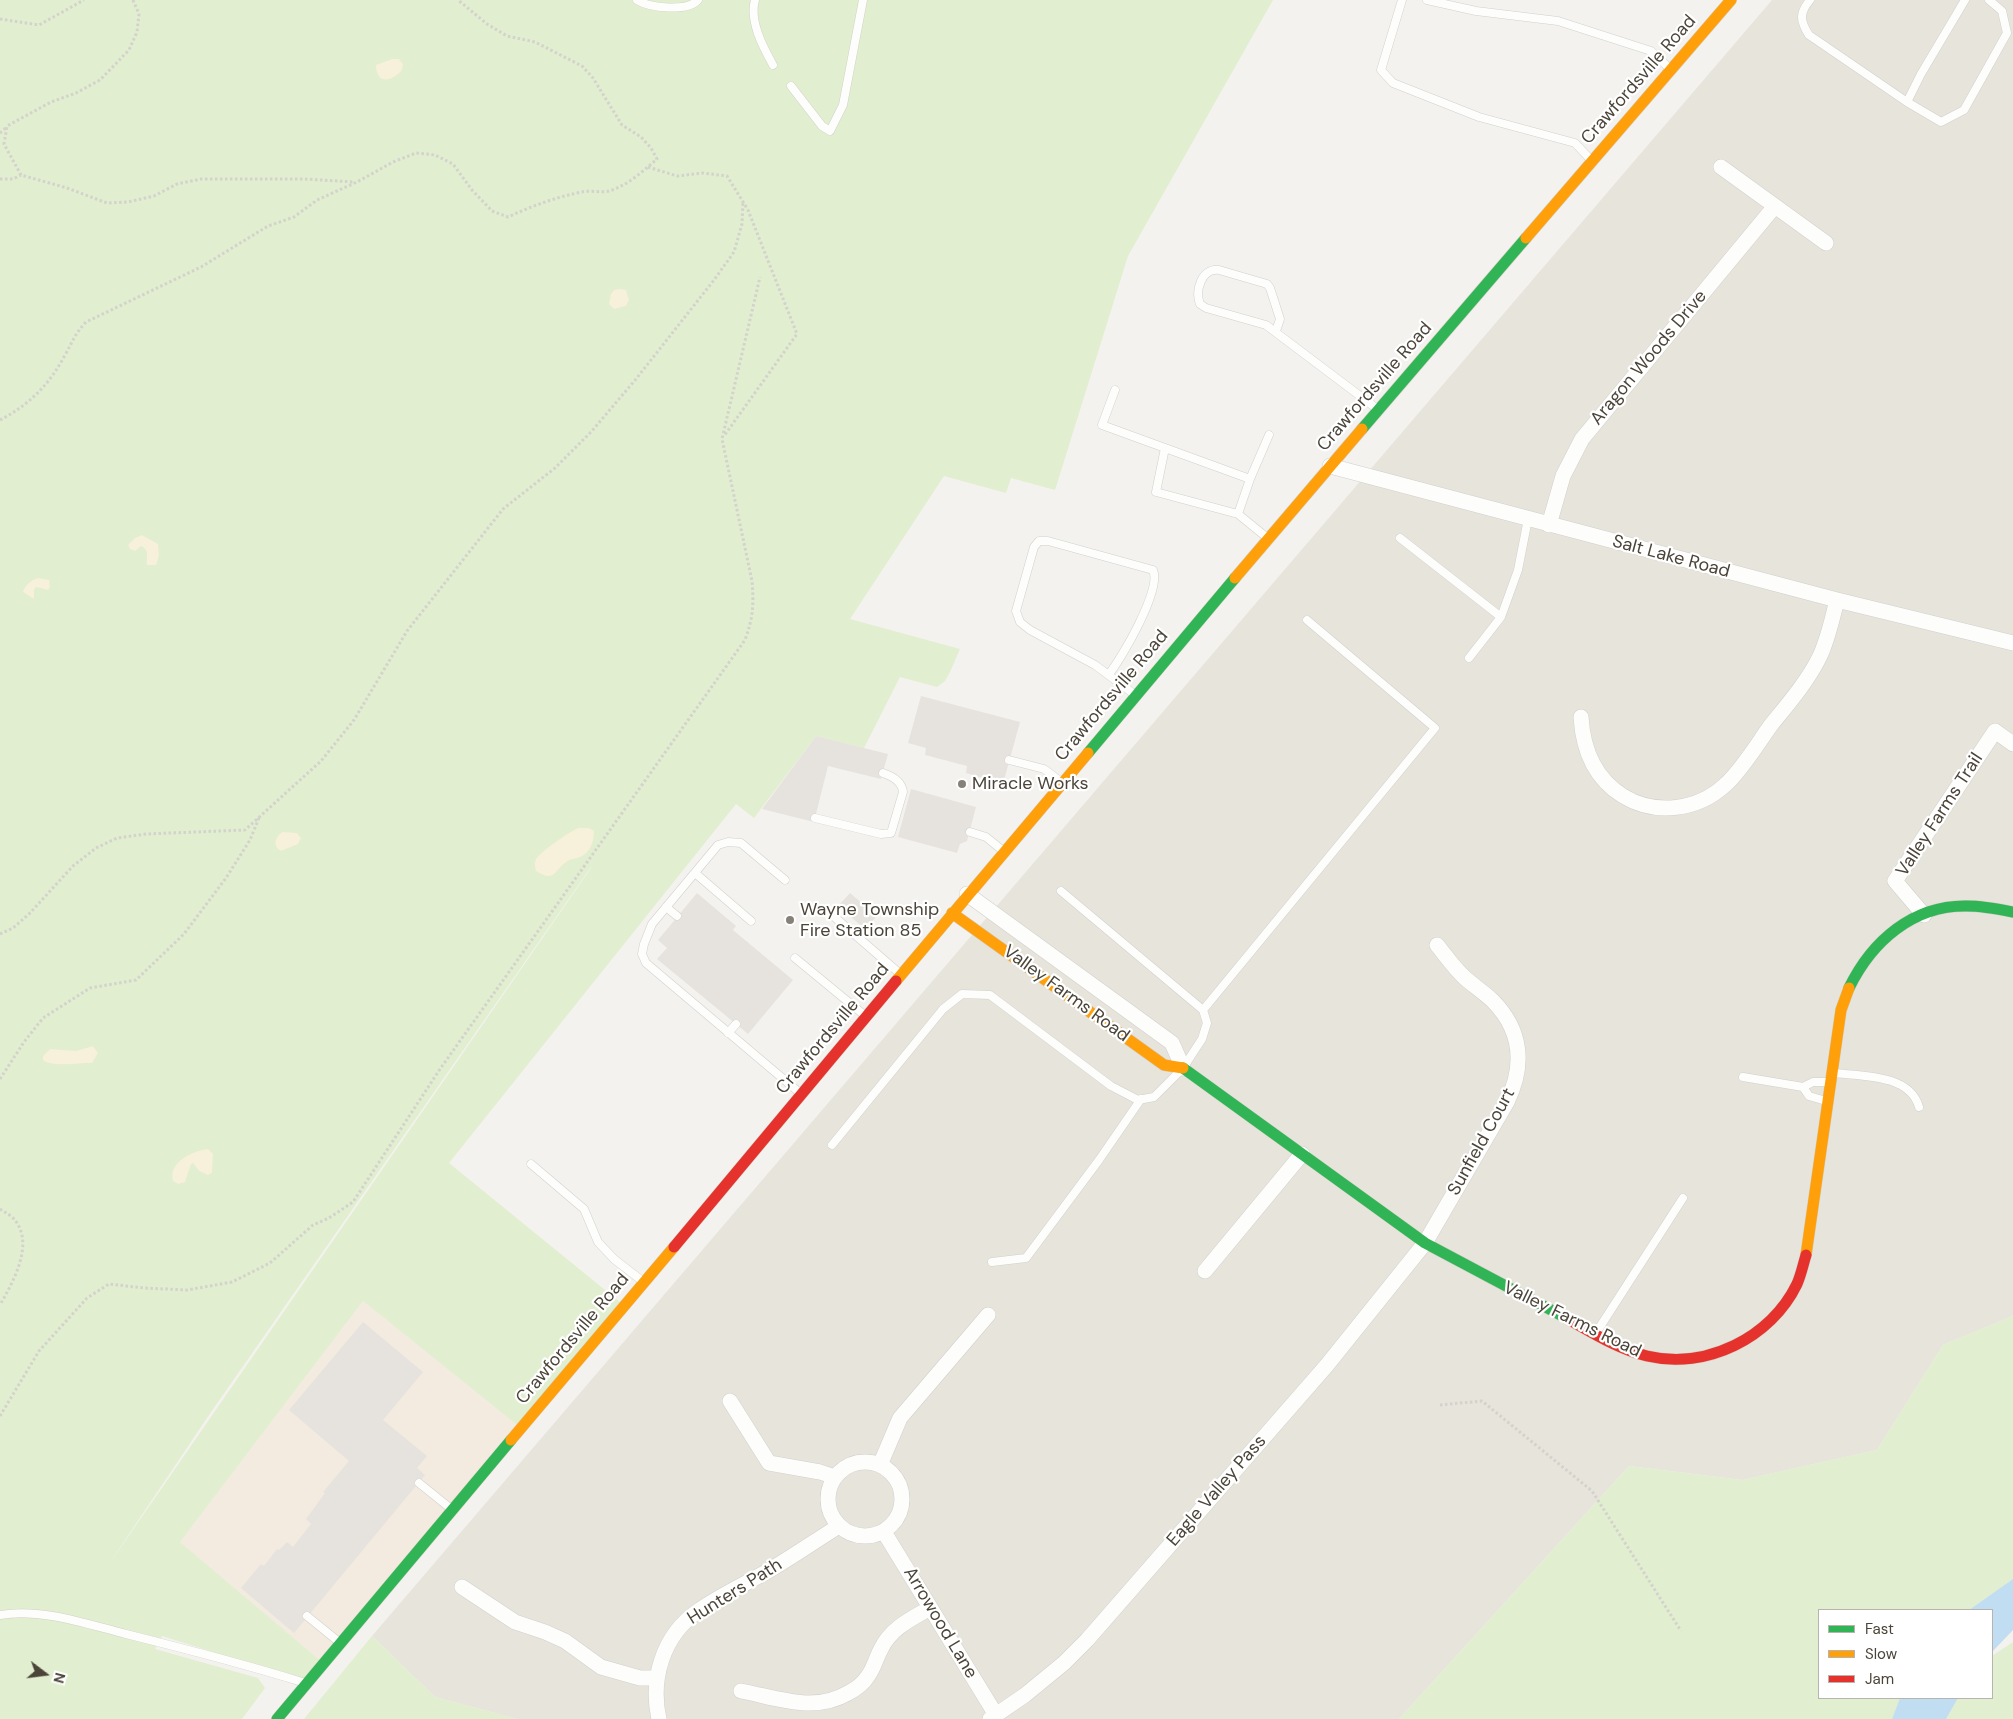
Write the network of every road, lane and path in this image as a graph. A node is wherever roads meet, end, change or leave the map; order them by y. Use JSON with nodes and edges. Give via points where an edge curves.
{"nodes":[{"id":1,"x":84,"y":0,"type":"edge"},
{"id":2,"x":133,"y":0,"type":"edge"},
{"id":3,"x":458,"y":0,"type":"edge"},
{"id":4,"x":637,"y":0,"type":"edge"},
{"id":5,"x":698,"y":0,"type":"edge"},
{"id":6,"x":755,"y":0,"type":"edge"},
{"id":7,"x":863,"y":0,"type":"edge"},
{"id":8,"x":1402,"y":0,"type":"edge"},
{"id":9,"x":1427,"y":0,"type":"edge"},
{"id":10,"x":1731,"y":0,"type":"edge"},
{"id":11,"x":1810,"y":0,"type":"edge"},
{"id":12,"x":1966,"y":0,"type":"edge"},
{"id":13,"x":1989,"y":0,"type":"edge"},
{"id":14,"x":0,"y":19,"type":"edge"},
{"id":15,"x":773,"y":65,"type":"dead end"},
{"id":16,"x":1671,"y":71,"type":"junction"},
{"id":17,"x":791,"y":86,"type":"dead end"},
{"id":18,"x":1907,"y":102,"type":"junction"},
{"id":19,"x":8,"y":126,"type":"junction"},
{"id":20,"x":0,"y":133,"type":"edge"},
{"id":21,"x":1592,"y":162,"type":"junction"},
{"id":22,"x":648,"y":167,"type":"junction"},
{"id":23,"x":1721,"y":167,"type":"dead end"},
{"id":24,"x":21,"y":175,"type":"junction"},
{"id":25,"x":0,"y":180,"type":"edge"},
{"id":26,"x":357,"y":182,"type":"junction"},
{"id":27,"x":743,"y":201,"type":"junction"},
{"id":28,"x":1775,"y":206,"type":"junction"},
{"id":29,"x":1826,"y":244,"type":"dead end"},
{"id":30,"x":760,"y":277,"type":"dead end"},
{"id":31,"x":1276,"y":331,"type":"junction"},
{"id":32,"x":1115,"y":390,"type":"dead end"},
{"id":33,"x":1378,"y":410,"type":"junction"},
{"id":34,"x":0,"y":420,"type":"edge"},
{"id":35,"x":1269,"y":434,"type":"dead end"},
{"id":36,"x":722,"y":439,"type":"junction"},
{"id":37,"x":1165,"y":448,"type":"junction"},
{"id":38,"x":1330,"y":466,"type":"junction"},
{"id":39,"x":1250,"y":479,"type":"junction"},
{"id":40,"x":1238,"y":514,"type":"junction"},
{"id":41,"x":1528,"y":519,"type":"junction"},
{"id":42,"x":1549,"y":525,"type":"junction"},
{"id":43,"x":1269,"y":538,"type":"junction"},
{"id":44,"x":1400,"y":538,"type":"dead end"},
{"id":45,"x":1837,"y":600,"type":"junction"},
{"id":46,"x":1501,"y":617,"type":"junction"},
{"id":47,"x":1307,"y":620,"type":"dead end"},
{"id":48,"x":2013,"y":643,"type":"edge"},
{"id":49,"x":1469,"y":658,"type":"dead end"},
{"id":50,"x":1109,"y":674,"type":"junction"},
{"id":51,"x":1135,"y":696,"type":"junction"},
{"id":52,"x":1582,"y":717,"type":"dead end"},
{"id":53,"x":2013,"y":744,"type":"edge"},
{"id":54,"x":1009,"y":760,"type":"dead end"},
{"id":55,"x":883,"y":773,"type":"dead end"},
{"id":56,"x":1062,"y":783,"type":"junction"},
{"id":57,"x":260,"y":816,"type":"junction"},
{"id":58,"x":815,"y":818,"type":"dead end"},
{"id":59,"x":970,"y":832,"type":"dead end"},
{"id":60,"x":1004,"y":852,"type":"junction"},
{"id":61,"x":695,"y":874,"type":"junction"},
{"id":62,"x":785,"y":880,"type":"dead end"},
{"id":63,"x":1061,"y":890,"type":"dead end"},
{"id":64,"x":967,"y":894,"type":"junction"},
{"id":65,"x":666,"y":907,"type":"junction"},
{"id":66,"x":952,"y":912,"type":"junction"},
{"id":67,"x":2013,"y":912,"type":"edge"},
{"id":68,"x":832,"y":914,"type":"dead end"},
{"id":69,"x":1924,"y":915,"type":"junction"},
{"id":70,"x":677,"y":916,"type":"dead end"},
{"id":71,"x":751,"y":921,"type":"dead end"},
{"id":72,"x":0,"y":934,"type":"edge"},
{"id":73,"x":1437,"y":945,"type":"dead end"},
{"id":74,"x":795,"y":958,"type":"dead end"},
{"id":75,"x":902,"y":975,"type":"junction"},
{"id":76,"x":1203,"y":1010,"type":"junction"},
{"id":77,"x":866,"y":1017,"type":"junction"},
{"id":78,"x":736,"y":1024,"type":"dead end"},
{"id":79,"x":728,"y":1033,"type":"junction"},
{"id":80,"x":1183,"y":1068,"type":"junction"},
{"id":81,"x":1742,"y":1077,"type":"dead end"},
{"id":82,"x":1832,"y":1078,"type":"junction"},
{"id":83,"x":0,"y":1079,"type":"edge"},
{"id":84,"x":1803,"y":1087,"type":"junction"},
{"id":85,"x":802,"y":1094,"type":"junction"},
{"id":86,"x":1140,"y":1099,"type":"junction"},
{"id":87,"x":1828,"y":1101,"type":"junction"},
{"id":88,"x":1919,"y":1107,"type":"dead end"},
{"id":89,"x":832,"y":1145,"type":"dead end"},
{"id":90,"x":1302,"y":1154,"type":"junction"},
{"id":91,"x":531,"y":1164,"type":"dead end"},
{"id":92,"x":1683,"y":1198,"type":"dead end"},
{"id":93,"x":0,"y":1209,"type":"edge"},
{"id":94,"x":1425,"y":1243,"type":"junction"},
{"id":95,"x":992,"y":1262,"type":"dead end"},
{"id":96,"x":1205,"y":1271,"type":"dead end"},
{"id":97,"x":644,"y":1282,"type":"junction"},
{"id":98,"x":0,"y":1305,"type":"edge"},
{"id":99,"x":988,"y":1315,"type":"dead end"},
{"id":100,"x":1595,"y":1334,"type":"junction"},
{"id":101,"x":730,"y":1400,"type":"dead end"},
{"id":102,"x":1440,"y":1406,"type":"dead end"},
{"id":103,"x":0,"y":1416,"type":"edge"},
{"id":104,"x":880,"y":1465,"type":"junction"},
{"id":105,"x":835,"y":1477,"type":"junction"},
{"id":106,"x":419,"y":1483,"type":"dead end"},
{"id":107,"x":452,"y":1510,"type":"junction"},
{"id":108,"x":839,"y":1526,"type":"junction"},
{"id":109,"x":884,"y":1532,"type":"junction"},
{"id":110,"x":462,"y":1587,"type":"dead end"},
{"id":111,"x":930,"y":1608,"type":"junction"},
{"id":112,"x":0,"y":1615,"type":"edge"},
{"id":113,"x":308,"y":1616,"type":"dead end"},
{"id":114,"x":1681,"y":1631,"type":"dead end"},
{"id":115,"x":340,"y":1643,"type":"junction"},
{"id":116,"x":657,"y":1678,"type":"junction"},
{"id":117,"x":306,"y":1684,"type":"junction"},
{"id":118,"x":741,"y":1691,"type":"dead end"},
{"id":119,"x":993,"y":1717,"type":"edge"},
{"id":120,"x":277,"y":1719,"type":"edge"},
{"id":121,"x":659,"y":1719,"type":"edge"}],
"edges":[{"from":1,"to":14,"type":"path","via":[[38,26]]},
{"from":2,"to":19,"type":"path","via":[[139,14],[137,32],[129,50],[100,80]]},
{"from":3,"to":22,"type":"path","via":[[507,36],[535,42],[582,66],[622,125],[651,148],[657,159]]},
{"from":4,"to":5,"type":"lane","via":[[643,4],[679,7],[695,4]]},
{"from":6,"to":15,"type":"lane","via":[[755,24]]},
{"from":7,"to":17,"type":"lane","via":[[843,105],[830,131],[822,126]]},
{"from":8,"to":21,"type":"lane","via":[[1381,70],[1393,83],[1479,117],[1575,143]]},
{"from":9,"to":16,"type":"lane","via":[[1476,11],[1558,21],[1651,51]]},
{"from":10,"to":16,"type":"main road","name":"Crawfordsville Road"},
{"from":11,"to":18,"type":"lane","via":[[1803,7],[1802,23],[1809,35]]},
{"from":12,"to":18,"type":"lane"},
{"from":13,"to":18,"type":"lane","via":[[2002,11],[2007,33],[1964,110],[1941,122]]},
{"from":16,"to":21,"type":"main road","name":"Crawfordsville Road"},
{"from":19,"to":20,"type":"path"},
{"from":19,"to":24,"type":"path","via":[[4,144]]},
{"from":21,"to":33,"type":"main road","name":"Crawfordsville Road"},
{"from":22,"to":26,"type":"path","via":[[608,192],[590,190],[572,194],[508,217],[492,211],[453,164],[435,154],[416,153]]},
{"from":22,"to":27,"type":"path","via":[[677,176],[727,176]]},
{"from":23,"to":28,"type":"street"},
{"from":24,"to":25,"type":"path"},
{"from":24,"to":26,"type":"path","via":[[107,203],[154,196],[177,184],[201,179]]},
{"from":26,"to":34,"type":"path","via":[[317,200],[294,217],[268,226],[201,268],[86,322],[74,335],[54,374],[41,391]]},
{"from":27,"to":36,"type":"path","via":[[797,334]]},
{"from":27,"to":57,"type":"path","via":[[742,224],[734,252],[682,321],[591,432],[555,468],[503,509],[407,631],[354,720],[321,761]]},
{"from":28,"to":29,"type":"street"},
{"from":28,"to":42,"type":"street","name":"Aragon Woods Drive","via":[[1582,439],[1563,476]]},
{"from":30,"to":36,"type":"path"},
{"from":31,"to":31,"type":"lane","via":[[1280,319],[1267,284],[1214,269],[1204,276],[1198,292],[1200,304]]},
{"from":31,"to":33,"type":"lane"},
{"from":32,"to":37,"type":"lane","via":[[1102,425]]},
{"from":33,"to":38,"type":"main road","name":"Crawfordsville Road"},
{"from":35,"to":39,"type":"lane"},
{"from":36,"to":103,"type":"path","via":[[752,582],[754,604],[745,640],[440,1069],[353,1202],[313,1225],[270,1263],[232,1282],[187,1290],[109,1284],[87,1298],[39,1352]]},
{"from":37,"to":39,"type":"lane"},
{"from":37,"to":40,"type":"lane","via":[[1156,492]]},
{"from":38,"to":41,"type":"street","name":"Salt Lake Road"},
{"from":38,"to":43,"type":"main road","name":"Crawfordsville Road"},
{"from":39,"to":40,"type":"lane"},
{"from":40,"to":43,"type":"lane"},
{"from":41,"to":42,"type":"street","name":"Salt Lake Road"},
{"from":41,"to":46,"type":"lane","via":[[1518,570]]},
{"from":42,"to":45,"type":"street","name":"Salt Lake Road"},
{"from":43,"to":51,"type":"main road","name":"Crawfordsville Road"},
{"from":44,"to":46,"type":"lane"},
{"from":45,"to":48,"type":"street","name":"Salt Lake Road"},
{"from":45,"to":52,"type":"street","via":[[1825,646],[1809,675],[1730,781],[1703,801],[1679,808],[1654,807],[1629,800],[1614,791],[1602,779],[1590,758],[1582,734]]},
{"from":46,"to":49,"type":"lane"},
{"from":47,"to":76,"type":"lane","via":[[1435,728]]},
{"from":50,"to":50,"type":"lane","via":[[1020,622],[1016,611],[1034,547],[1039,541],[1152,570],[1155,581],[1151,595],[1127,648]]},
{"from":50,"to":51,"type":"lane"},
{"from":51,"to":56,"type":"main road","name":"Crawfordsville Road"},
{"from":53,"to":69,"type":"street","name":"Valley Farms Trail","via":[[1995,731],[1895,881]]},
{"from":54,"to":56,"type":"lane","via":[[1044,770]]},
{"from":55,"to":58,"type":"lane","via":[[903,788],[901,813],[891,833],[885,835]]},
{"from":56,"to":60,"type":"main road","name":"Crawfordsville Road"},
{"from":57,"to":72,"type":"path","via":[[245,830],[117,838],[96,848],[73,866],[30,914]]},
{"from":57,"to":83,"type":"path","via":[[250,840],[231,870],[184,934],[136,980],[90,988],[43,1018]]},
{"from":59,"to":60,"type":"lane","via":[[986,837]]},
{"from":60,"to":64,"type":"main road","name":"Crawfordsville Road"},
{"from":61,"to":62,"type":"lane","via":[[718,846],[734,842],[742,843]]},
{"from":61,"to":65,"type":"lane"},
{"from":61,"to":71,"type":"lane"},
{"from":63,"to":76,"type":"lane"},
{"from":64,"to":66,"type":"main road","name":"Crawfordsville Road"},
{"from":64,"to":80,"type":"street","name":"Valley Farms Road","via":[[1172,1043]]},
{"from":65,"to":70,"type":"lane"},
{"from":65,"to":79,"type":"lane","via":[[647,932],[643,959]]},
{"from":66,"to":75,"type":"main road","name":"Crawfordsville Road"},
{"from":66,"to":80,"type":"main road","name":"Valley Farms Road","via":[[1164,1065]]},
{"from":67,"to":69,"type":"main road","name":"Valley Farms Road","via":[[1959,906]]},
{"from":68,"to":75,"type":"lane"},
{"from":69,"to":82,"type":"main road","name":"Valley Farms Road","via":[[1885,936],[1861,962],[1841,1010]]},
{"from":73,"to":94,"type":"street","name":"Sunfield Court","via":[[1462,975],[1503,1012],[1515,1035],[1519,1061],[1507,1102]]},
{"from":74,"to":77,"type":"lane"},
{"from":75,"to":77,"type":"main road","name":"Crawfordsville Road"},
{"from":76,"to":80,"type":"lane","via":[[1207,1023],[1202,1039]]},
{"from":77,"to":85,"type":"main road","name":"Crawfordsville Road"},
{"from":78,"to":79,"type":"lane"},
{"from":79,"to":85,"type":"lane"},
{"from":80,"to":86,"type":"lane","via":[[1154,1097]]},
{"from":80,"to":90,"type":"main road","name":"Valley Farms Road"},
{"from":81,"to":84,"type":"lane"},
{"from":82,"to":84,"type":"lane"},
{"from":82,"to":87,"type":"main road","name":"Valley Farms Road"},
{"from":82,"to":88,"type":"lane","via":[[1878,1078],[1892,1082],[1917,1099]]},
{"from":84,"to":87,"type":"lane","via":[[1809,1096]]},
{"from":85,"to":97,"type":"main road","name":"Crawfordsville Road"},
{"from":86,"to":89,"type":"lane","via":[[1111,1086],[990,995],[962,994],[943,1009]]},
{"from":86,"to":95,"type":"lane","via":[[1026,1258]]},
{"from":87,"to":100,"type":"main road","name":"Valley Farms Road","via":[[1804,1264],[1795,1288],[1763,1329],[1733,1348],[1682,1360],[1632,1352]]},
{"from":90,"to":94,"type":"main road","name":"Valley Farms Road"},
{"from":90,"to":96,"type":"street"},
{"from":91,"to":97,"type":"lane","via":[[584,1209],[598,1242]]},
{"from":92,"to":100,"type":"lane"},
{"from":93,"to":98,"type":"path","via":[[13,1218],[20,1230],[23,1247],[18,1269]]},
{"from":94,"to":100,"type":"main road","name":"Valley Farms Road"},
{"from":94,"to":119,"type":"street","name":"Eagle Valley Pass","via":[[1326,1365],[1087,1640],[1038,1685]]},
{"from":97,"to":107,"type":"main road","name":"Crawfordsville Road"},
{"from":99,"to":104,"type":"street","via":[[900,1418]]},
{"from":101,"to":105,"type":"street","via":[[769,1463]]},
{"from":102,"to":114,"type":"path","via":[[1482,1401],[1592,1491]]},
{"from":104,"to":105,"type":"street","via":[[855,1463]]},
{"from":104,"to":109,"type":"street","via":[[896,1478],[902,1497],[898,1517]]},
{"from":105,"to":108,"type":"street","via":[[829,1489],[828,1502],[831,1515]]},
{"from":106,"to":107,"type":"lane"},
{"from":107,"to":115,"type":"main road","name":"Crawfordsville Road"},
{"from":108,"to":109,"type":"street","via":[[860,1536]]},
{"from":108,"to":116,"type":"street","name":"Hunters Path","via":[[784,1562],[697,1611],[669,1643]]},
{"from":109,"to":111,"type":"street","name":"Arrowood Lane"},
{"from":110,"to":116,"type":"street","via":[[515,1622],[565,1641],[601,1667],[640,1678]]},
{"from":111,"to":118,"type":"street","via":[[888,1636],[867,1678],[859,1687],[836,1700],[816,1704]]},
{"from":111,"to":119,"type":"street","name":"Arrowood Lane"},
{"from":112,"to":117,"type":"lane","via":[[16,1612],[56,1617],[246,1664]]},
{"from":113,"to":115,"type":"lane"},
{"from":115,"to":117,"type":"main road","name":"Crawfordsville Road"},
{"from":116,"to":121,"type":"street","name":"Hunters Path","via":[[655,1696]]},
{"from":117,"to":120,"type":"main road","name":"Crawfordsville Road"}]}
